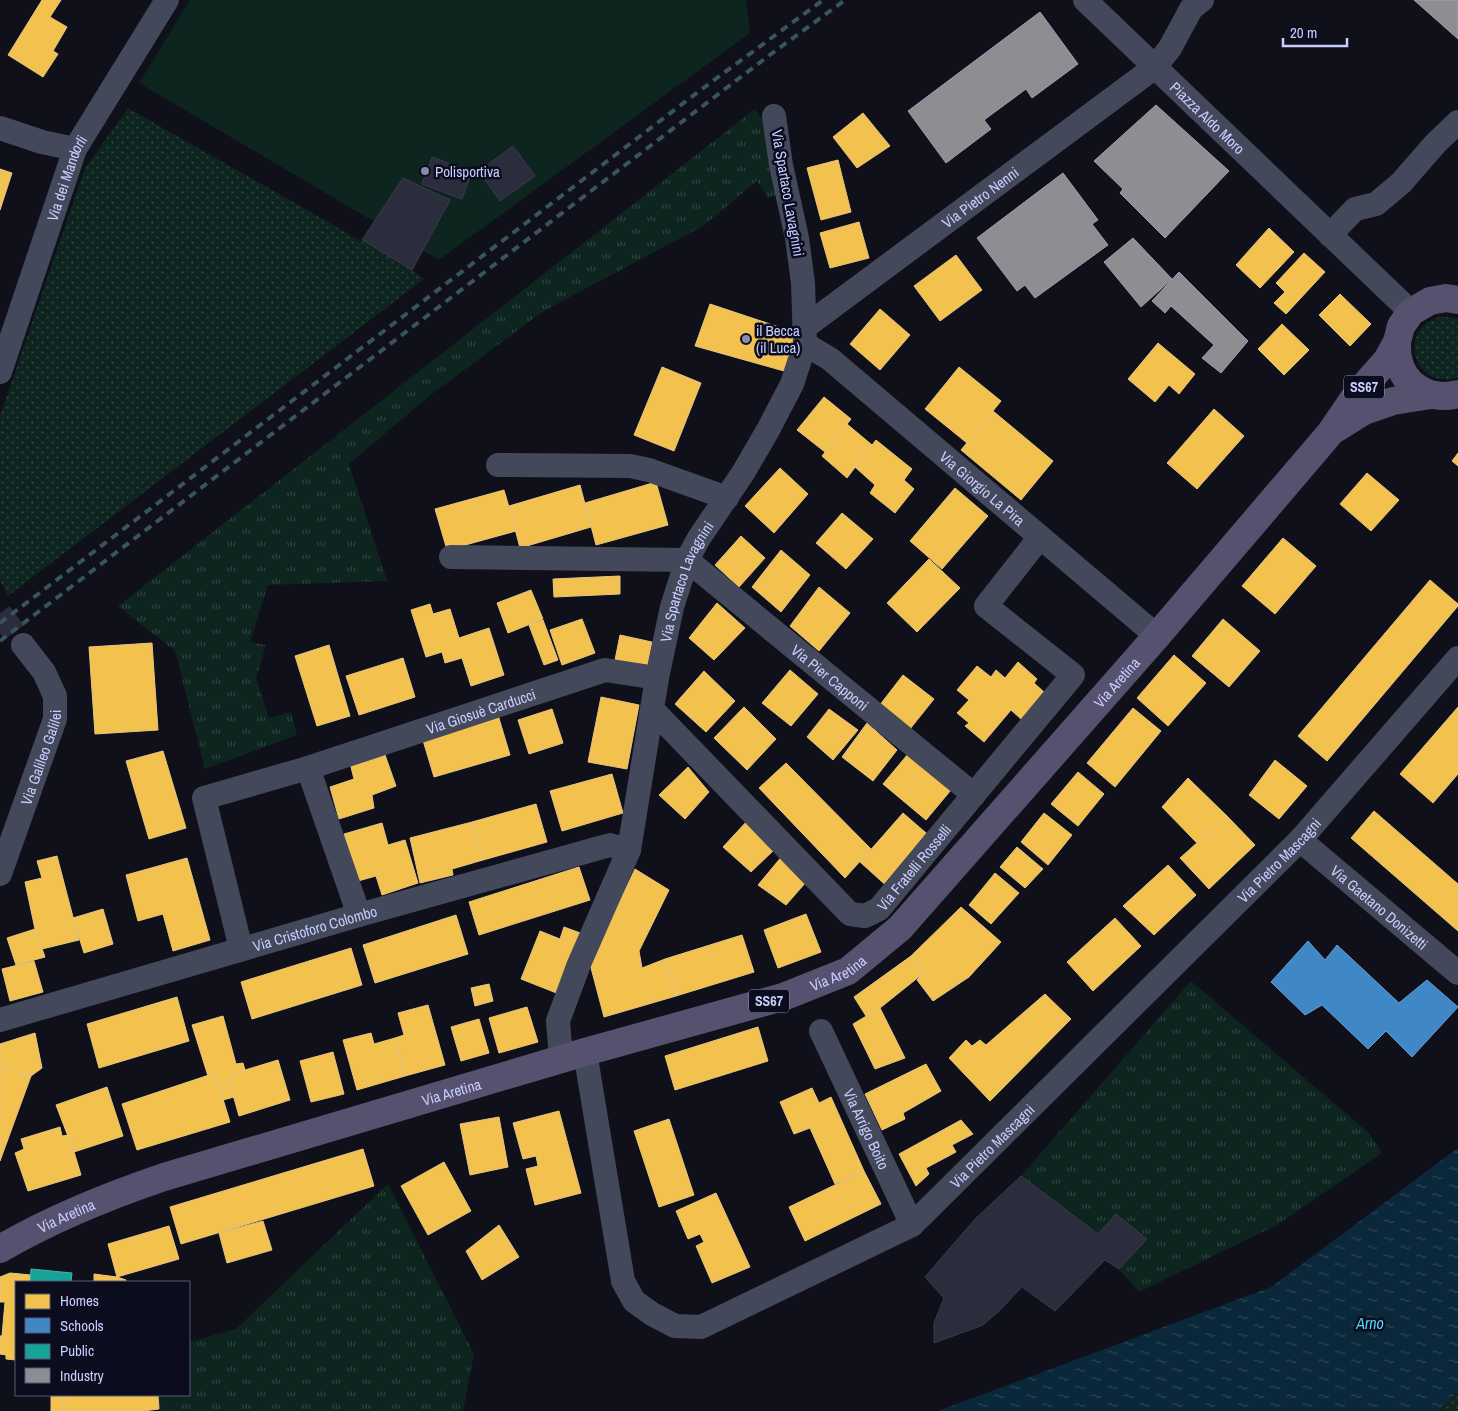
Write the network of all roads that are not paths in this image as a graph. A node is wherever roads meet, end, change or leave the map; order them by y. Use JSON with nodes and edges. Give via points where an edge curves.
{"nodes":[{"id":1,"x":167,"y":0,"type":"edge"},
{"id":2,"x":1085,"y":0,"type":"edge"},
{"id":3,"x":1202,"y":0,"type":"edge"},
{"id":4,"x":1155,"y":67,"type":"junction"},
{"id":5,"x":774,"y":116,"type":"dead end"},
{"id":6,"x":1458,"y":122,"type":"edge"},
{"id":7,"x":0,"y":128,"type":"edge"},
{"id":8,"x":75,"y":149,"type":"junction"},
{"id":9,"x":1330,"y":234,"type":"junction"},
{"id":10,"x":1454,"y":295,"type":"edge"},
{"id":11,"x":1411,"y":312,"type":"junction"},
{"id":12,"x":805,"y":336,"type":"junction"},
{"id":13,"x":1397,"y":342,"type":"junction"},
{"id":14,"x":0,"y":372,"type":"edge"},
{"id":15,"x":1448,"y":397,"type":"edge"},
{"id":16,"x":1331,"y":432,"type":"junction"},
{"id":17,"x":498,"y":465,"type":"dead end"},
{"id":18,"x":727,"y":498,"type":"junction"},
{"id":19,"x":1040,"y":537,"type":"junction"},
{"id":20,"x":451,"y":557,"type":"dead end"},
{"id":21,"x":687,"y":560,"type":"junction"},
{"id":22,"x":1157,"y":636,"type":"junction"},
{"id":23,"x":24,"y":645,"type":"tunnel mouth"},
{"id":24,"x":1458,"y":658,"type":"edge"},
{"id":25,"x":657,"y":678,"type":"junction"},
{"id":26,"x":652,"y":709,"type":"junction"},
{"id":27,"x":308,"y":768,"type":"junction"},
{"id":28,"x":974,"y":795,"type":"junction"},
{"id":29,"x":1300,"y":840,"type":"junction"},
{"id":30,"x":628,"y":850,"type":"junction"},
{"id":31,"x":0,"y":874,"type":"edge"},
{"id":32,"x":359,"y":915,"type":"junction"},
{"id":33,"x":242,"y":949,"type":"junction"},
{"id":34,"x":1458,"y":973,"type":"edge"},
{"id":35,"x":0,"y":1020,"type":"edge"},
{"id":36,"x":821,"y":1031,"type":"dead end"},
{"id":37,"x":573,"y":1056,"type":"junction"},
{"id":38,"x":912,"y":1225,"type":"junction"},
{"id":39,"x":0,"y":1249,"type":"edge"}],
"edges":[{"from":1,"to":8,"type":"street","name":"Via dei Mandorli"},
{"from":2,"to":4,"type":"street","name":"Piazza Aldo Moro"},
{"from":3,"to":4,"type":"street","name":"Via Pietro Nenni","via":[[1191,9],[1170,48]]},
{"from":4,"to":9,"type":"street","name":"Piazza Aldo Moro"},
{"from":4,"to":12,"type":"street","name":"Via Pietro Nenni"},
{"from":5,"to":12,"type":"street","name":"Via Spartaco Lavagnini","via":[[798,247]]},
{"from":6,"to":9,"type":"street","via":[[1401,183],[1376,204],[1355,209]]},
{"from":7,"to":8,"type":"street"},
{"from":8,"to":14,"type":"street","name":"Via dei Mandorli"},
{"from":9,"to":11,"type":"street","name":"Piazza Aldo Moro"},
{"from":10,"to":11,"type":"main road","via":[[1430,301]]},
{"from":11,"to":13,"type":"main road","name":"Via Aretina","number":"SS67","via":[[1401,326]]},
{"from":12,"to":18,"type":"street","name":"Via Spartaco Lavagnini","via":[[792,384]]},
{"from":12,"to":19,"type":"street","name":"Via Giorgio La Pira"},
{"from":13,"to":15,"type":"main road","name":"Via Aretina","number":"SS67","via":[[1398,359],[1406,377],[1416,387]]},
{"from":13,"to":16,"type":"main road","name":"Via Aretina","number":"SS67","via":[[1388,360],[1357,394]]},
{"from":15,"to":16,"type":"main road","name":"Via Aretina","number":"SS67","via":[[1393,401],[1364,411]]},
{"from":16,"to":22,"type":"main road","name":"Via Aretina","number":"SS67"},
{"from":17,"to":18,"type":"street","via":[[630,466]]},
{"from":18,"to":21,"type":"street","name":"Via Spartaco Lavagnini"},
{"from":19,"to":22,"type":"street","name":"Via Giorgio La Pira"},
{"from":19,"to":28,"type":"street","name":"Via Fratelli Rosselli","via":[[986,606],[1073,675]]},
{"from":20,"to":21,"type":"street"},
{"from":21,"to":25,"type":"street","name":"Via Spartaco Lavagnini","via":[[672,607]]},
{"from":21,"to":28,"type":"street","name":"Via Pier Capponi"},
{"from":22,"to":37,"type":"main road","name":"Via Aretina","number":"SS67","via":[[900,928],[848,971],[782,997]]},
{"from":23,"to":31,"type":"street","name":"Via Galileo Galilei","via":[[44,672],[55,696],[55,719]]},
{"from":24,"to":29,"type":"street","name":"Via Pietro Mascagni"},
{"from":25,"to":26,"type":"street","name":"Via Spartaco Lavagnini"},
{"from":25,"to":27,"type":"street","name":"Via Giosuè Carducci","via":[[606,670]]},
{"from":26,"to":28,"type":"street","name":"Via Fratelli Rosselli","via":[[850,914],[865,916],[879,909]]},
{"from":26,"to":30,"type":"street","name":"Via Spartaco Lavagnini"},
{"from":27,"to":32,"type":"street"},
{"from":27,"to":33,"type":"street","name":"Via Giosuè Carducci","via":[[204,798]]},
{"from":29,"to":34,"type":"street","name":"Via Gaetano Donizetti"},
{"from":29,"to":38,"type":"street","name":"Via Pietro Mascagni"},
{"from":30,"to":32,"type":"street","name":"Via Cristoforo Colombo","via":[[610,845]]},
{"from":30,"to":37,"type":"street","name":"Via Spartaco Lavagnini","via":[[558,1021]]},
{"from":32,"to":33,"type":"street","name":"Via Cristoforo Colombo"},
{"from":33,"to":35,"type":"street","name":"Via Cristoforo Colombo"},
{"from":36,"to":38,"type":"street","name":"Via Arrigo Boito"},
{"from":37,"to":38,"type":"street","name":"Via Pietro Mascagni","via":[[624,1281],[634,1301],[675,1326],[701,1327]]},
{"from":37,"to":39,"type":"main road","name":"Via Aretina","number":"SS67","via":[[164,1177],[96,1202]]}]}
